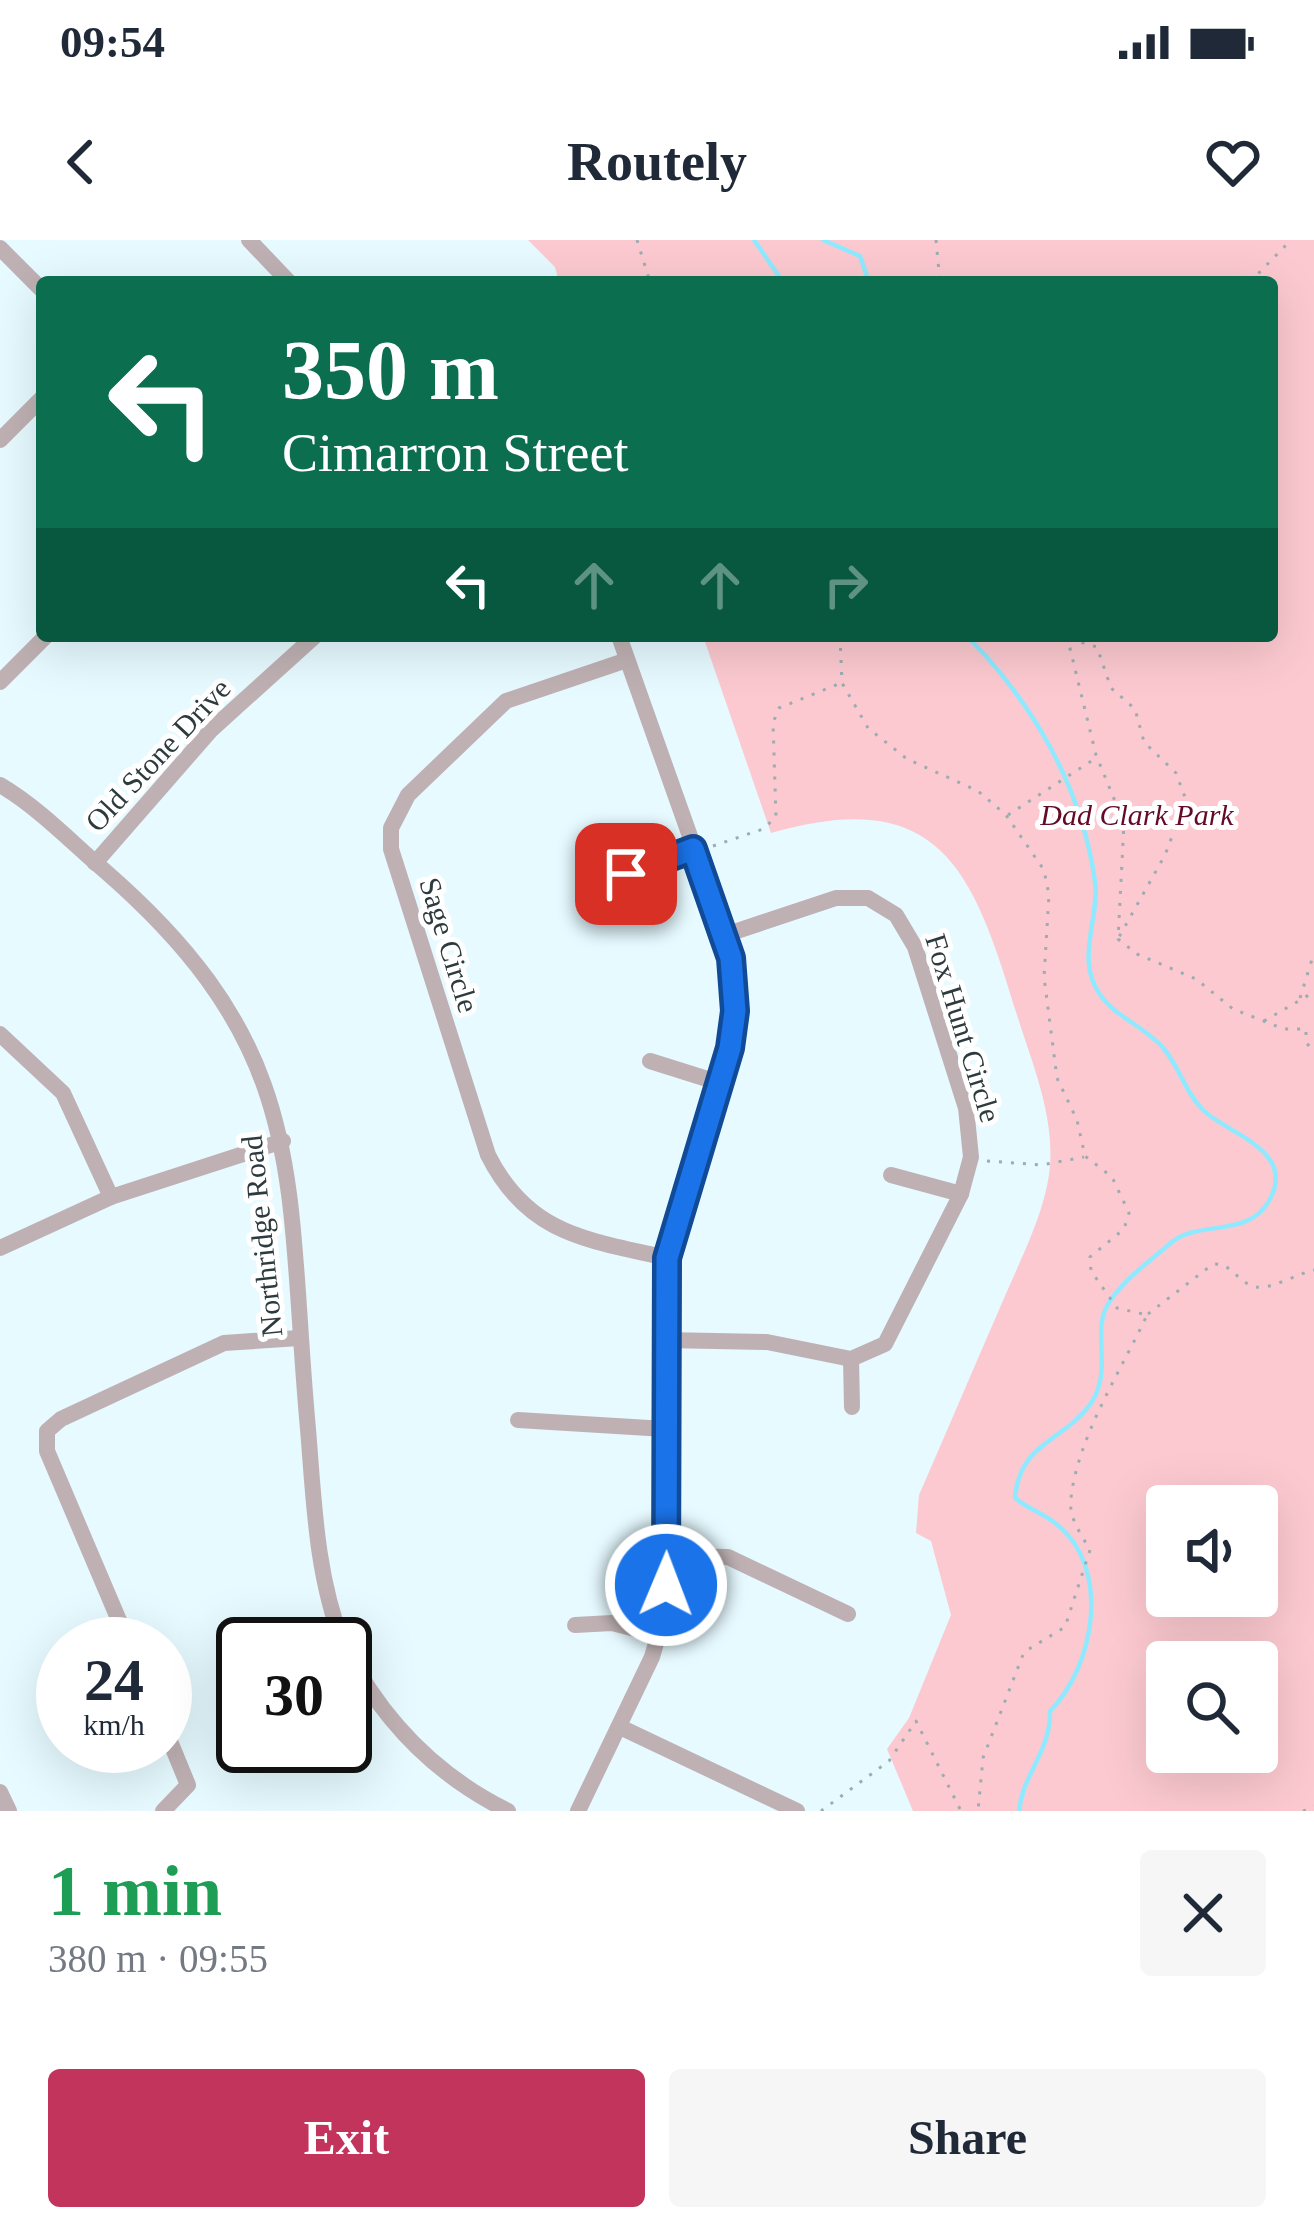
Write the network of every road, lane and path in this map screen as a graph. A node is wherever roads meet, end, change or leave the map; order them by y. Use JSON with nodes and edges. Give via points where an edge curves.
{"nodes":[{"id":1,"x":249,"y":240,"type":"edge"},
{"id":2,"x":638,"y":240,"type":"edge"},
{"id":3,"x":936,"y":240,"type":"edge"},
{"id":4,"x":1291,"y":240,"type":"edge"},
{"id":5,"x":0,"y":248,"type":"edge"},
{"id":6,"x":283,"y":276,"type":"edge"},
{"id":7,"x":648,"y":276,"type":"edge"},
{"id":8,"x":939,"y":276,"type":"edge"},
{"id":9,"x":1256,"y":276,"type":"edge"},
{"id":10,"x":36,"y":284,"type":"edge"},
{"id":11,"x":36,"y":404,"type":"edge"},
{"id":12,"x":0,"y":440,"type":"edge"},
{"id":13,"x":40,"y":642,"type":"edge"},
{"id":14,"x":308,"y":642,"type":"edge"},
{"id":15,"x":621,"y":642,"type":"edge"},
{"id":16,"x":840,"y":642,"type":"edge"},
{"id":17,"x":1069,"y":642,"type":"edge"},
{"id":18,"x":1082,"y":642,"type":"edge"},
{"id":19,"x":627,"y":660,"type":"junction"},
{"id":20,"x":0,"y":682,"type":"edge"},
{"id":21,"x":842,"y":683,"type":"junction"},
{"id":22,"x":1097,"y":757,"type":"junction"},
{"id":23,"x":0,"y":784,"type":"edge"},
{"id":24,"x":1007,"y":816,"type":"junction"},
{"id":25,"x":694,"y":852,"type":"junction"},
{"id":26,"x":95,"y":863,"type":"junction"},
{"id":27,"x":592,"y":886,"type":"dead end"},
{"id":28,"x":725,"y":935,"type":"junction"},
{"id":29,"x":1118,"y":939,"type":"junction"},
{"id":30,"x":1314,"y":953,"type":"edge"},
{"id":31,"x":1314,"y":992,"type":"edge"},
{"id":32,"x":1299,"y":1000,"type":"junction"},
{"id":33,"x":1263,"y":1021,"type":"junction"},
{"id":34,"x":0,"y":1034,"type":"edge"},
{"id":35,"x":1314,"y":1052,"type":"edge"},
{"id":36,"x":650,"y":1061,"type":"dead end"},
{"id":37,"x":720,"y":1083,"type":"junction"},
{"id":38,"x":283,"y":1142,"type":"junction"},
{"id":39,"x":1085,"y":1156,"type":"junction"},
{"id":40,"x":971,"y":1157,"type":"junction"},
{"id":41,"x":891,"y":1175,"type":"dead end"},
{"id":42,"x":961,"y":1194,"type":"junction"},
{"id":43,"x":111,"y":1197,"type":"junction"},
{"id":44,"x":0,"y":1248,"type":"edge"},
{"id":45,"x":667,"y":1258,"type":"junction"},
{"id":46,"x":1314,"y":1270,"type":"edge"},
{"id":47,"x":1147,"y":1315,"type":"junction"},
{"id":48,"x":299,"y":1338,"type":"junction"},
{"id":49,"x":665,"y":1340,"type":"junction"},
{"id":50,"x":851,"y":1359,"type":"junction"},
{"id":51,"x":852,"y":1407,"type":"dead end"},
{"id":52,"x":518,"y":1420,"type":"dead end"},
{"id":53,"x":664,"y":1429,"type":"junction"},
{"id":54,"x":668,"y":1556,"type":"junction"},
{"id":55,"x":848,"y":1614,"type":"dead end"},
{"id":56,"x":118,"y":1617,"type":"edge"},
{"id":57,"x":334,"y":1617,"type":"edge"},
{"id":58,"x":575,"y":1625,"type":"dead end"},
{"id":59,"x":659,"y":1635,"type":"junction"},
{"id":60,"x":372,"y":1696,"type":"edge"},
{"id":61,"x":620,"y":1726,"type":"junction"},
{"id":62,"x":183,"y":1773,"type":"edge"},
{"id":63,"x":1314,"y":1805,"type":"edge"},
{"id":64,"x":163,"y":1811,"type":"edge"},
{"id":65,"x":508,"y":1811,"type":"edge"},
{"id":66,"x":578,"y":1811,"type":"edge"},
{"id":67,"x":797,"y":1811,"type":"edge"},
{"id":68,"x":821,"y":1811,"type":"edge"},
{"id":69,"x":961,"y":1811,"type":"edge"},
{"id":70,"x":978,"y":1811,"type":"edge"},
{"id":71,"x":1303,"y":1811,"type":"edge"}],
"edges":[{"from":1,"to":6,"type":"street"},
{"from":2,"to":7,"type":"path"},
{"from":3,"to":8,"type":"path"},
{"from":4,"to":9,"type":"path"},
{"from":5,"to":10,"type":"street"},
{"from":11,"to":12,"type":"street"},
{"from":13,"to":20,"type":"street"},
{"from":14,"to":26,"type":"street","name":"Old Stone Drive","via":[[211,730]]},
{"from":15,"to":19,"type":"street"},
{"from":16,"to":21,"type":"path"},
{"from":17,"to":22,"type":"path"},
{"from":18,"to":29,"type":"path","via":[[1097,647],[1115,695],[1135,710],[1144,742],[1176,773],[1186,800]]},
{"from":19,"to":25,"type":"street"},
{"from":19,"to":45,"type":"street","name":"Sage Circle","via":[[506,701],[408,795],[391,828],[391,849],[504,1187],[570,1235]]},
{"from":21,"to":24,"type":"path","via":[[853,710],[886,744],[977,791]]},
{"from":21,"to":25,"type":"path","via":[[779,709],[776,817],[764,829]]},
{"from":22,"to":24,"type":"path"},
{"from":22,"to":29,"type":"path","via":[[1127,842]]},
{"from":23,"to":26,"type":"street","name":"Northridge Road"},
{"from":24,"to":39,"type":"path","via":[[1044,870],[1053,1054]]},
{"from":25,"to":27,"type":"street"},
{"from":25,"to":28,"type":"street"},
{"from":26,"to":38,"type":"street","name":"Northridge Road","via":[[169,927],[211,979],[261,1068]]},
{"from":28,"to":37,"type":"street","via":[[735,1011]]},
{"from":28,"to":40,"type":"street","name":"Fox Hunt Circle","via":[[836,898],[868,898],[896,915],[915,947],[966,1108]]},
{"from":29,"to":33,"type":"path"},
{"from":30,"to":32,"type":"path"},
{"from":31,"to":32,"type":"path"},
{"from":32,"to":33,"type":"path"},
{"from":33,"to":35,"type":"path","via":[[1306,1029]]},
{"from":34,"to":43,"type":"street","via":[[63,1094]]},
{"from":36,"to":37,"type":"street"},
{"from":37,"to":45,"type":"street"},
{"from":38,"to":43,"type":"street"},
{"from":38,"to":48,"type":"street","name":"Northridge Road"},
{"from":39,"to":40,"type":"path","via":[[1042,1166]]},
{"from":39,"to":47,"type":"path","via":[[1112,1177],[1129,1213],[1124,1229],[1090,1257],[1091,1270],[1118,1307]]},
{"from":40,"to":42,"type":"street","name":"Fox Hunt Circle"},
{"from":41,"to":42,"type":"street"},
{"from":42,"to":50,"type":"street","name":"Fox Hunt Circle","via":[[897,1329],[885,1344]]},
{"from":43,"to":44,"type":"street"},
{"from":45,"to":49,"type":"street"},
{"from":46,"to":47,"type":"path","via":[[1264,1288],[1213,1264]]},
{"from":47,"to":70,"type":"path","via":[[1088,1440],[1070,1499],[1089,1560],[1083,1583],[1065,1627],[1024,1652],[983,1758]]},
{"from":48,"to":56,"type":"street","via":[[224,1343],[47,1431],[47,1451]]},
{"from":48,"to":57,"type":"street","name":"Northridge Road","via":[[323,1583]]},
{"from":49,"to":50,"type":"street","via":[[767,1342]]},
{"from":49,"to":53,"type":"street"},
{"from":50,"to":51,"type":"street"},
{"from":52,"to":53,"type":"street"},
{"from":53,"to":54,"type":"street"},
{"from":54,"to":55,"type":"street","via":[[728,1557]]},
{"from":54,"to":59,"type":"street"},
{"from":58,"to":59,"type":"street","via":[[612,1623]]},
{"from":59,"to":61,"type":"street"},
{"from":60,"to":65,"type":"street","name":"Northridge Road","via":[[410,1742]]},
{"from":61,"to":66,"type":"street"},
{"from":61,"to":67,"type":"street"},
{"from":62,"to":64,"type":"street","via":[[188,1785]]},
{"from":63,"to":71,"type":"path"},
{"from":68,"to":69,"type":"path","via":[[889,1761],[916,1721]]}]}
